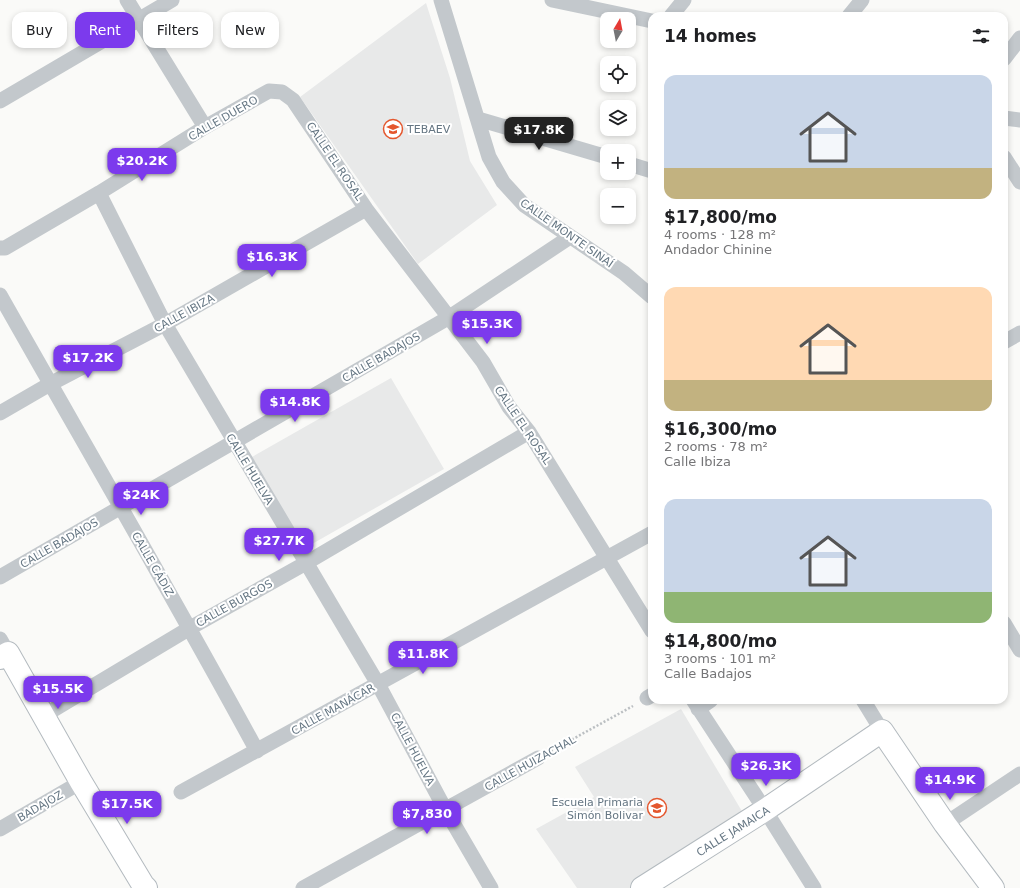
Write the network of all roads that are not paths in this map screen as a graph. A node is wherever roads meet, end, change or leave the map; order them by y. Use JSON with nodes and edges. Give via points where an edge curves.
{"nodes":[{"id":1,"x":127,"y":0,"type":"edge"},
{"id":2,"x":172,"y":0,"type":"edge"},
{"id":3,"x":441,"y":0,"type":"edge"},
{"id":4,"x":552,"y":0,"type":"edge"},
{"id":5,"x":684,"y":0,"type":"edge"},
{"id":6,"x":862,"y":0,"type":"edge"},
{"id":7,"x":674,"y":12,"type":"edge"},
{"id":8,"x":852,"y":12,"type":"edge"},
{"id":9,"x":139,"y":19,"type":"junction"},
{"id":10,"x":648,"y":20,"type":"edge"},
{"id":11,"x":1020,"y":38,"type":"edge"},
{"id":12,"x":1008,"y":53,"type":"edge"},
{"id":13,"x":282,"y":92,"type":"joint"},
{"id":14,"x":0,"y":101,"type":"edge"},
{"id":15,"x":1008,"y":118,"type":"edge"},
{"id":16,"x":478,"y":119,"type":"junction"},
{"id":17,"x":1020,"y":120,"type":"edge"},
{"id":18,"x":205,"y":127,"type":"junction"},
{"id":19,"x":600,"y":156,"type":"edge"},
{"id":20,"x":1008,"y":162,"type":"edge"},
{"id":21,"x":636,"y":166,"type":"edge"},
{"id":22,"x":648,"y":170,"type":"edge"},
{"id":23,"x":1020,"y":182,"type":"edge"},
{"id":24,"x":99,"y":193,"type":"junction"},
{"id":25,"x":366,"y":209,"type":"junction"},
{"id":26,"x":570,"y":237,"type":"junction"},
{"id":27,"x":0,"y":248,"type":"edge"},
{"id":28,"x":648,"y":294,"type":"edge"},
{"id":29,"x":0,"y":296,"type":"edge"},
{"id":30,"x":448,"y":318,"type":"junction"},
{"id":31,"x":165,"y":324,"type":"junction"},
{"id":32,"x":1020,"y":333,"type":"edge"},
{"id":33,"x":1008,"y":340,"type":"edge"},
{"id":34,"x":50,"y":384,"type":"junction"},
{"id":35,"x":0,"y":412,"type":"edge"},
{"id":36,"x":529,"y":432,"type":"junction"},
{"id":37,"x":234,"y":442,"type":"junction"},
{"id":38,"x":120,"y":508,"type":"junction"},
{"id":39,"x":648,"y":534,"type":"edge"},
{"id":40,"x":607,"y":557,"type":"junction"},
{"id":41,"x":306,"y":563,"type":"junction"},
{"id":42,"x":0,"y":577,"type":"edge"},
{"id":43,"x":648,"y":624,"type":"edge"},
{"id":44,"x":190,"y":628,"type":"junction"},
{"id":45,"x":1008,"y":629,"type":"edge"},
{"id":46,"x":3,"y":650,"type":"edge"},
{"id":47,"x":1020,"y":650,"type":"edge"},
{"id":48,"x":378,"y":684,"type":"junction"},
{"id":49,"x":696,"y":704,"type":"edge"},
{"id":50,"x":865,"y":704,"type":"edge"},
{"id":51,"x":43,"y":716,"type":"junction"},
{"id":52,"x":882,"y":731,"type":"junction"},
{"id":53,"x":257,"y":751,"type":"junction"},
{"id":54,"x":538,"y":758,"type":"road end"},
{"id":55,"x":1020,"y":774,"type":"edge"},
{"id":56,"x":81,"y":782,"type":"junction"},
{"id":57,"x":181,"y":792,"type":"dead end"},
{"id":58,"x":445,"y":809,"type":"junction"},
{"id":59,"x":765,"y":810,"type":"junction"},
{"id":60,"x":946,"y":824,"type":"junction"},
{"id":61,"x":0,"y":829,"type":"edge"},
{"id":62,"x":146,"y":888,"type":"edge"},
{"id":63,"x":303,"y":888,"type":"edge"},
{"id":64,"x":491,"y":888,"type":"edge"},
{"id":65,"x":642,"y":888,"type":"edge"},
{"id":66,"x":814,"y":888,"type":"edge"},
{"id":67,"x":993,"y":888,"type":"edge"}],
"edges":[{"from":1,"to":9,"type":"street"},
{"from":2,"to":9,"type":"street"},
{"from":3,"to":16,"type":"street","name":"CALLE MONTE SINAÍ"},
{"from":4,"to":10,"type":"street"},
{"from":5,"to":7,"type":"street"},
{"from":6,"to":8,"type":"street"},
{"from":9,"to":14,"type":"street"},
{"from":9,"to":18,"type":"street"},
{"from":11,"to":12,"type":"street"},
{"from":13,"to":18,"type":"street","name":"CALLE DUERO","via":[[269,91]]},
{"from":13,"to":25,"type":"street","name":"CALLE EL ROSAL","via":[[293,100]]},
{"from":15,"to":17,"type":"street"},
{"from":16,"to":19,"type":"street"},
{"from":16,"to":26,"type":"street","name":"CALLE MONTE SINAÍ","via":[[489,157],[503,182],[524,205]]},
{"from":18,"to":24,"type":"street","name":"CALLE DUERO"},
{"from":20,"to":23,"type":"street"},
{"from":21,"to":22,"type":"street"},
{"from":24,"to":27,"type":"street","name":"CALLE DUERO","via":[[5,248]]},
{"from":24,"to":31,"type":"street","name":"CALLE HUELVA"},
{"from":25,"to":30,"type":"street","name":"CALLE EL ROSAL"},
{"from":25,"to":31,"type":"street","name":"CALLE IBIZA"},
{"from":26,"to":28,"type":"street","name":"CALLE MONTE SINAÍ","via":[[624,273]]},
{"from":26,"to":30,"type":"street","name":"CALLE BADAJOS"},
{"from":29,"to":34,"type":"street","name":"CALLE CÁDIZ"},
{"from":30,"to":36,"type":"street","name":"CALLE EL ROSAL","via":[[483,362],[508,407]]},
{"from":30,"to":37,"type":"street","name":"CALLE BADAJOS"},
{"from":31,"to":34,"type":"street","name":"CALLE IBIZA"},
{"from":31,"to":37,"type":"street","name":"CALLE HUELVA"},
{"from":32,"to":33,"type":"street"},
{"from":34,"to":35,"type":"street","name":"CALLE IBIZA"},
{"from":34,"to":38,"type":"street","name":"CALLE CÁDIZ"},
{"from":36,"to":40,"type":"street","name":"CALLE EL ROSAL"},
{"from":36,"to":41,"type":"street","name":"CALLE BURGOS"},
{"from":37,"to":38,"type":"street","name":"CALLE BADAJOS"},
{"from":37,"to":41,"type":"street","name":"CALLE HUELVA"},
{"from":38,"to":42,"type":"street","name":"CALLE BADAJOS"},
{"from":38,"to":44,"type":"street","name":"CALLE CÁDIZ"},
{"from":39,"to":40,"type":"street","name":"CALLE MANÁCAR"},
{"from":40,"to":43,"type":"street","name":"CALLE EL ROSAL"},
{"from":40,"to":48,"type":"street","name":"CALLE MANÁCAR"},
{"from":41,"to":44,"type":"street","name":"CALLE BURGOS"},
{"from":41,"to":48,"type":"street","name":"CALLE HUELVA"},
{"from":44,"to":51,"type":"street","name":"CALLE BURGOS"},
{"from":44,"to":53,"type":"street","name":"CALLE CÁDIZ"},
{"from":45,"to":47,"type":"street"},
{"from":46,"to":51,"type":"main road"},
{"from":48,"to":53,"type":"street","name":"CALLE MANÁCAR"},
{"from":48,"to":58,"type":"street","name":"CALLE HUELVA"},
{"from":49,"to":59,"type":"street"},
{"from":50,"to":52,"type":"street"},
{"from":51,"to":56,"type":"main road"},
{"from":52,"to":59,"type":"main road","name":"CALLE JAMAICA"},
{"from":52,"to":60,"type":"main road"},
{"from":53,"to":57,"type":"street","name":"CALLE MANÁCAR"},
{"from":54,"to":58,"type":"street","name":"CALLE HUIZACHAL"},
{"from":55,"to":60,"type":"street"},
{"from":56,"to":61,"type":"street","name":"BADAJOZ"},
{"from":56,"to":62,"type":"main road"},
{"from":58,"to":63,"type":"street","name":"CALLE HUIZACHAL"},
{"from":58,"to":64,"type":"street","name":"CALLE HUELVA"},
{"from":59,"to":65,"type":"main road","name":"CALLE JAMAICA"},
{"from":59,"to":66,"type":"street"},
{"from":60,"to":67,"type":"main road"}]}
